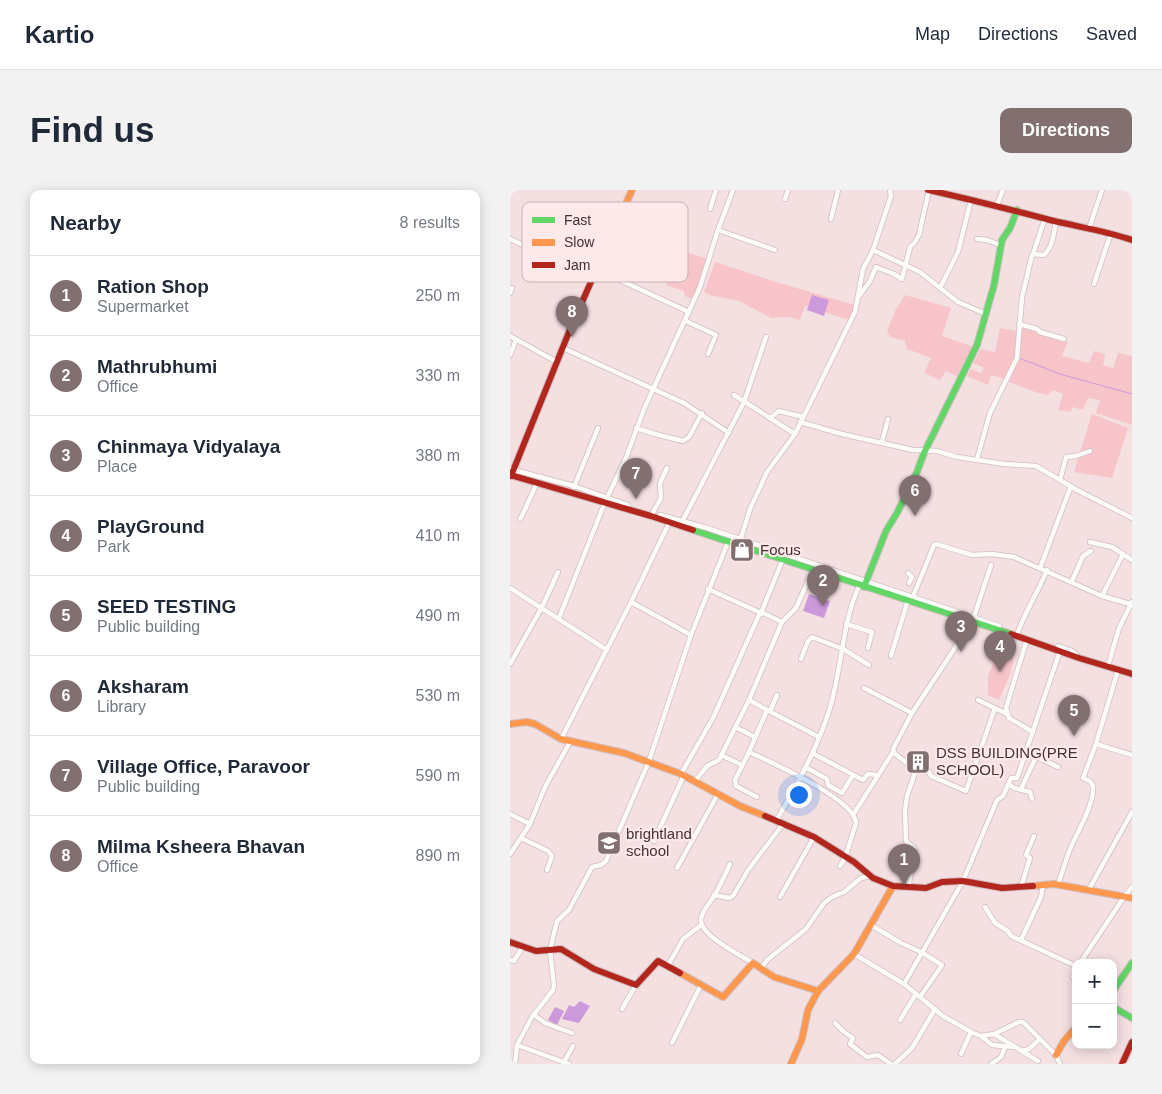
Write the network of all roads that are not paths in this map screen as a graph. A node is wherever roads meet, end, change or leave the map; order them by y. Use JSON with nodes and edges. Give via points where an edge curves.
{"nodes":[{"id":1,"x":632,"y":190,"type":"edge"},
{"id":2,"x":716,"y":190,"type":"edge"},
{"id":3,"x":733,"y":190,"type":"edge"},
{"id":4,"x":788,"y":190,"type":"edge"},
{"id":5,"x":838,"y":190,"type":"edge"},
{"id":6,"x":890,"y":190,"type":"edge"},
{"id":7,"x":929,"y":190,"type":"edge"},
{"id":8,"x":1003,"y":190,"type":"edge"},
{"id":9,"x":1102,"y":190,"type":"edge"},
{"id":10,"x":784,"y":199,"type":"dead end"},
{"id":11,"x":971,"y":200,"type":"junction"},
{"id":12,"x":627,"y":202,"type":"edge"},
{"id":13,"x":997,"y":205,"type":"junction"},
{"id":14,"x":710,"y":209,"type":"dead end"},
{"id":15,"x":1017,"y":210,"type":"junction"},
{"id":16,"x":1045,"y":218,"type":"junction"},
{"id":17,"x":831,"y":219,"type":"dead end"},
{"id":18,"x":1056,"y":220,"type":"junction"},
{"id":19,"x":1089,"y":228,"type":"junction"},
{"id":20,"x":718,"y":230,"type":"junction"},
{"id":21,"x":1112,"y":233,"type":"junction"},
{"id":22,"x":510,"y":239,"type":"edge"},
{"id":23,"x":977,"y":239,"type":"dead end"},
{"id":24,"x":1132,"y":240,"type":"edge"},
{"id":25,"x":522,"y":245,"type":"edge"},
{"id":26,"x":1000,"y":246,"type":"junction"},
{"id":27,"x":775,"y":250,"type":"dead end"},
{"id":28,"x":873,"y":250,"type":"junction"},
{"id":29,"x":1033,"y":254,"type":"junction"},
{"id":30,"x":905,"y":264,"type":"junction"},
{"id":31,"x":591,"y":282,"type":"edge"},
{"id":32,"x":624,"y":282,"type":"edge"},
{"id":33,"x":1094,"y":284,"type":"dead end"},
{"id":34,"x":940,"y":288,"type":"junction"},
{"id":35,"x":859,"y":296,"type":"junction"},
{"id":36,"x":689,"y":312,"type":"junction"},
{"id":37,"x":986,"y":314,"type":"junction"},
{"id":38,"x":686,"y":322,"type":"junction"},
{"id":39,"x":1019,"y":324,"type":"junction"},
{"id":40,"x":510,"y":336,"type":"edge"},
{"id":41,"x":766,"y":337,"type":"dead end"},
{"id":42,"x":1064,"y":339,"type":"dead end"},
{"id":43,"x":516,"y":340,"type":"junction"},
{"id":44,"x":563,"y":348,"type":"junction"},
{"id":45,"x":708,"y":354,"type":"dead end"},
{"id":46,"x":510,"y":355,"type":"edge"},
{"id":47,"x":557,"y":362,"type":"junction"},
{"id":48,"x":654,"y":388,"type":"junction"},
{"id":49,"x":734,"y":395,"type":"dead end"},
{"id":50,"x":744,"y":402,"type":"junction"},
{"id":51,"x":702,"y":413,"type":"junction"},
{"id":52,"x":803,"y":417,"type":"junction"},
{"id":53,"x":770,"y":418,"type":"junction"},
{"id":54,"x":888,"y":420,"type":"dead end"},
{"id":55,"x":800,"y":422,"type":"junction"},
{"id":56,"x":598,"y":428,"type":"dead end"},
{"id":57,"x":636,"y":428,"type":"junction"},
{"id":58,"x":729,"y":433,"type":"junction"},
{"id":59,"x":795,"y":434,"type":"junction"},
{"id":60,"x":882,"y":442,"type":"junction"},
{"id":61,"x":927,"y":450,"type":"junction"},
{"id":62,"x":1090,"y":451,"type":"dead end"},
{"id":63,"x":978,"y":460,"type":"junction"},
{"id":64,"x":667,"y":468,"type":"dead end"},
{"id":65,"x":511,"y":472,"type":"edge"},
{"id":66,"x":1060,"y":480,"type":"junction"},
{"id":67,"x":537,"y":483,"type":"junction"},
{"id":68,"x":1071,"y":486,"type":"junction"},
{"id":69,"x":573,"y":489,"type":"junction"},
{"id":70,"x":606,"y":500,"type":"junction"},
{"id":71,"x":652,"y":514,"type":"junction"},
{"id":72,"x":1132,"y":518,"type":"edge"},
{"id":73,"x":520,"y":519,"type":"dead end"},
{"id":74,"x":669,"y":523,"type":"junction"},
{"id":75,"x":681,"y":523,"type":"junction"},
{"id":76,"x":728,"y":542,"type":"junction"},
{"id":77,"x":740,"y":542,"type":"junction"},
{"id":78,"x":1090,"y":542,"type":"dead end"},
{"id":79,"x":1091,"y":551,"type":"dead end"},
{"id":80,"x":1123,"y":554,"type":"junction"},
{"id":81,"x":782,"y":559,"type":"junction"},
{"id":82,"x":1132,"y":560,"type":"edge"},
{"id":83,"x":991,"y":565,"type":"dead end"},
{"id":84,"x":1040,"y":568,"type":"junction"},
{"id":85,"x":814,"y":569,"type":"junction"},
{"id":86,"x":1047,"y":570,"type":"junction"},
{"id":87,"x":558,"y":572,"type":"dead end"},
{"id":88,"x":908,"y":573,"type":"dead end"},
{"id":89,"x":1072,"y":581,"type":"junction"},
{"id":90,"x":909,"y":583,"type":"dead end"},
{"id":91,"x":863,"y":585,"type":"junction"},
{"id":92,"x":510,"y":588,"type":"edge"},
{"id":93,"x":708,"y":589,"type":"junction"},
{"id":94,"x":1102,"y":596,"type":"junction"},
{"id":95,"x":911,"y":600,"type":"junction"},
{"id":96,"x":631,"y":602,"type":"junction"},
{"id":97,"x":1131,"y":603,"type":"edge"},
{"id":98,"x":542,"y":607,"type":"junction"},
{"id":99,"x":761,"y":614,"type":"junction"},
{"id":100,"x":559,"y":618,"type":"junction"},
{"id":101,"x":973,"y":619,"type":"junction"},
{"id":102,"x":782,"y":622,"type":"junction"},
{"id":103,"x":846,"y":624,"type":"junction"},
{"id":104,"x":1018,"y":632,"type":"junction"},
{"id":105,"x":691,"y":635,"type":"junction"},
{"id":106,"x":1027,"y":638,"type":"junction"},
{"id":107,"x":868,"y":648,"type":"dead end"},
{"id":108,"x":607,"y":650,"type":"junction"},
{"id":109,"x":843,"y":650,"type":"junction"},
{"id":110,"x":1060,"y":651,"type":"junction"},
{"id":111,"x":512,"y":656,"type":"edge"},
{"id":112,"x":891,"y":656,"type":"dead end"},
{"id":113,"x":1079,"y":658,"type":"junction"},
{"id":114,"x":801,"y":659,"type":"dead end"},
{"id":115,"x":510,"y":664,"type":"edge"},
{"id":116,"x":869,"y":664,"type":"dead end"},
{"id":117,"x":1108,"y":666,"type":"junction"},
{"id":118,"x":1119,"y":669,"type":"junction"},
{"id":119,"x":1132,"y":673,"type":"edge"},
{"id":120,"x":864,"y":688,"type":"dead end"},
{"id":121,"x":777,"y":695,"type":"dead end"},
{"id":122,"x":749,"y":700,"type":"junction"},
{"id":123,"x":978,"y":700,"type":"dead end"},
{"id":124,"x":995,"y":708,"type":"junction"},
{"id":125,"x":769,"y":710,"type":"junction"},
{"id":126,"x":912,"y":713,"type":"junction"},
{"id":127,"x":1007,"y":714,"type":"junction"},
{"id":128,"x":510,"y":724,"type":"edge"},
{"id":129,"x":735,"y":728,"type":"junction"},
{"id":130,"x":1033,"y":732,"type":"junction"},
{"id":131,"x":819,"y":737,"type":"junction"},
{"id":132,"x":755,"y":738,"type":"junction"},
{"id":133,"x":561,"y":739,"type":"junction"},
{"id":134,"x":570,"y":742,"type":"junction"},
{"id":135,"x":1096,"y":744,"type":"junction"},
{"id":136,"x":749,"y":752,"type":"junction"},
{"id":137,"x":893,"y":752,"type":"junction"},
{"id":138,"x":1026,"y":752,"type":"junction"},
{"id":139,"x":812,"y":753,"type":"junction"},
{"id":140,"x":721,"y":755,"type":"junction"},
{"id":141,"x":1132,"y":755,"type":"edge"},
{"id":142,"x":1036,"y":757,"type":"junction"},
{"id":143,"x":648,"y":761,"type":"junction"},
{"id":144,"x":742,"y":765,"type":"junction"},
{"id":145,"x":805,"y":767,"type":"junction"},
{"id":146,"x":1058,"y":767,"type":"dead end"},
{"id":147,"x":915,"y":768,"type":"junction"},
{"id":148,"x":682,"y":774,"type":"junction"},
{"id":149,"x":853,"y":775,"type":"junction"},
{"id":150,"x":878,"y":775,"type":"junction"},
{"id":151,"x":801,"y":777,"type":"junction"},
{"id":152,"x":695,"y":781,"type":"junction"},
{"id":153,"x":1009,"y":784,"type":"junction"},
{"id":154,"x":1021,"y":789,"type":"junction"},
{"id":155,"x":718,"y":794,"type":"junction"},
{"id":156,"x":757,"y":796,"type":"dead end"},
{"id":157,"x":1032,"y":799,"type":"dead end"},
{"id":158,"x":1132,"y":812,"type":"edge"},
{"id":159,"x":510,"y":814,"type":"edge"},
{"id":160,"x":853,"y":815,"type":"junction"},
{"id":161,"x":776,"y":821,"type":"junction"},
{"id":162,"x":530,"y":824,"type":"junction"},
{"id":163,"x":784,"y":824,"type":"junction"},
{"id":164,"x":1034,"y":836,"type":"dead end"},
{"id":165,"x":814,"y":837,"type":"junction"},
{"id":166,"x":521,"y":838,"type":"junction"},
{"id":167,"x":654,"y":841,"type":"dead end"},
{"id":168,"x":510,"y":854,"type":"edge"},
{"id":169,"x":845,"y":858,"type":"junction"},
{"id":170,"x":730,"y":864,"type":"dead end"},
{"id":171,"x":840,"y":866,"type":"dead end"},
{"id":172,"x":677,"y":868,"type":"dead end"},
{"id":173,"x":547,"y":870,"type":"dead end"},
{"id":174,"x":871,"y":876,"type":"junction"},
{"id":175,"x":963,"y":881,"type":"junction"},
{"id":176,"x":1043,"y":884,"type":"junction"},
{"id":177,"x":1058,"y":884,"type":"junction"},
{"id":178,"x":893,"y":886,"type":"junction"},
{"id":179,"x":1022,"y":887,"type":"junction"},
{"id":180,"x":1132,"y":887,"type":"edge"},
{"id":181,"x":908,"y":888,"type":"junction"},
{"id":182,"x":1088,"y":891,"type":"junction"},
{"id":183,"x":714,"y":895,"type":"junction"},
{"id":184,"x":1124,"y":896,"type":"junction"},
{"id":185,"x":780,"y":897,"type":"dead end"},
{"id":186,"x":1132,"y":898,"type":"edge"},
{"id":187,"x":985,"y":907,"type":"dead end"},
{"id":188,"x":871,"y":925,"type":"junction"},
{"id":189,"x":701,"y":926,"type":"junction"},
{"id":190,"x":1021,"y":940,"type":"junction"},
{"id":191,"x":510,"y":942,"type":"edge"},
{"id":192,"x":522,"y":948,"type":"junction"},
{"id":193,"x":550,"y":950,"type":"junction"},
{"id":194,"x":921,"y":952,"type":"junction"},
{"id":195,"x":854,"y":954,"type":"junction"},
{"id":196,"x":1083,"y":959,"type":"edge"},
{"id":197,"x":510,"y":960,"type":"edge"},
{"id":198,"x":753,"y":963,"type":"junction"},
{"id":199,"x":1132,"y":963,"type":"edge"},
{"id":200,"x":1072,"y":964,"type":"edge"},
{"id":201,"x":667,"y":967,"type":"junction"},
{"id":202,"x":761,"y":969,"type":"junction"},
{"id":203,"x":904,"y":984,"type":"junction"},
{"id":204,"x":636,"y":985,"type":"junction"},
{"id":205,"x":700,"y":985,"type":"junction"},
{"id":206,"x":1117,"y":985,"type":"edge"},
{"id":207,"x":818,"y":991,"type":"junction"},
{"id":208,"x":918,"y":995,"type":"junction"},
{"id":209,"x":622,"y":1009,"type":"dead end"},
{"id":210,"x":935,"y":1009,"type":"junction"},
{"id":211,"x":1117,"y":1009,"type":"edge"},
{"id":212,"x":534,"y":1015,"type":"junction"},
{"id":213,"x":1132,"y":1018,"type":"edge"},
{"id":214,"x":900,"y":1020,"type":"dead end"},
{"id":215,"x":835,"y":1023,"type":"dead end"},
{"id":216,"x":972,"y":1032,"type":"junction"},
{"id":217,"x":1072,"y":1032,"type":"edge"},
{"id":218,"x":572,"y":1033,"type":"dead end"},
{"id":219,"x":994,"y":1034,"type":"junction"},
{"id":220,"x":981,"y":1036,"type":"junction"},
{"id":221,"x":1040,"y":1039,"type":"junction"},
{"id":222,"x":1132,"y":1042,"type":"edge"},
{"id":223,"x":672,"y":1043,"type":"dead end"},
{"id":224,"x":517,"y":1045,"type":"junction"},
{"id":225,"x":572,"y":1046,"type":"dead end"},
{"id":226,"x":1005,"y":1047,"type":"junction"},
{"id":227,"x":1016,"y":1047,"type":"junction"},
{"id":228,"x":1022,"y":1051,"type":"junction"},
{"id":229,"x":961,"y":1054,"type":"dead end"},
{"id":230,"x":1056,"y":1055,"type":"junction"},
{"id":231,"x":1038,"y":1061,"type":"dead end"},
{"id":232,"x":566,"y":1063,"type":"edge"},
{"id":233,"x":515,"y":1064,"type":"edge"},
{"id":234,"x":791,"y":1064,"type":"edge"},
{"id":235,"x":891,"y":1064,"type":"edge"},
{"id":236,"x":895,"y":1064,"type":"edge"},
{"id":237,"x":991,"y":1064,"type":"edge"},
{"id":238,"x":1060,"y":1064,"type":"edge"},
{"id":239,"x":1122,"y":1064,"type":"edge"}],
"edges":[{"from":1,"to":12,"type":"main road"},
{"from":2,"to":14,"type":"street"},
{"from":3,"to":20,"type":"street"},
{"from":4,"to":10,"type":"street"},
{"from":5,"to":17,"type":"street"},
{"from":6,"to":28,"type":"street","via":[[891,196]]},
{"from":7,"to":11,"type":"main road"},
{"from":7,"to":30,"type":"street","via":[[917,239],[910,247]]},
{"from":8,"to":13,"type":"street"},
{"from":9,"to":19,"type":"street"},
{"from":11,"to":13,"type":"main road"},
{"from":11,"to":34,"type":"street","via":[[958,252]]},
{"from":13,"to":15,"type":"main road"},
{"from":15,"to":16,"type":"main road"},
{"from":15,"to":26,"type":"main road"},
{"from":16,"to":18,"type":"main road"},
{"from":16,"to":29,"type":"street"},
{"from":18,"to":19,"type":"main road"},
{"from":18,"to":29,"type":"street","via":[[1048,252]]},
{"from":19,"to":21,"type":"main road"},
{"from":20,"to":27,"type":"street"},
{"from":20,"to":36,"type":"street"},
{"from":21,"to":24,"type":"main road"},
{"from":21,"to":33,"type":"street"},
{"from":22,"to":25,"type":"street"},
{"from":23,"to":26,"type":"street"},
{"from":26,"to":37,"type":"main road","via":[[996,278]]},
{"from":28,"to":30,"type":"street"},
{"from":28,"to":35,"type":"street","via":[[863,270]]},
{"from":29,"to":39,"type":"street"},
{"from":30,"to":34,"type":"street"},
{"from":30,"to":35,"type":"street","via":[[902,278],[876,268]]},
{"from":31,"to":44,"type":"main road"},
{"from":32,"to":36,"type":"street"},
{"from":34,"to":37,"type":"street","via":[[958,302]]},
{"from":35,"to":52,"type":"street","via":[[855,312]]},
{"from":36,"to":38,"type":"street"},
{"from":37,"to":61,"type":"main road","via":[[977,345]]},
{"from":38,"to":45,"type":"street","via":[[716,335]]},
{"from":38,"to":48,"type":"street"},
{"from":39,"to":42,"type":"street"},
{"from":39,"to":63,"type":"street","via":[[1015,364],[990,413]]},
{"from":40,"to":43,"type":"street"},
{"from":41,"to":50,"type":"street"},
{"from":43,"to":46,"type":"street"},
{"from":43,"to":47,"type":"street"},
{"from":44,"to":47,"type":"main road"},
{"from":44,"to":48,"type":"street"},
{"from":47,"to":65,"type":"main road"},
{"from":48,"to":51,"type":"street"},
{"from":48,"to":57,"type":"street"},
{"from":49,"to":50,"type":"street"},
{"from":50,"to":53,"type":"street"},
{"from":50,"to":58,"type":"street"},
{"from":51,"to":57,"type":"street","via":[[683,441]]},
{"from":51,"to":58,"type":"street"},
{"from":52,"to":53,"type":"street","via":[[779,411]]},
{"from":52,"to":55,"type":"street"},
{"from":53,"to":59,"type":"street"},
{"from":54,"to":60,"type":"street"},
{"from":55,"to":59,"type":"street"},
{"from":55,"to":60,"type":"street"},
{"from":56,"to":69,"type":"street"},
{"from":57,"to":70,"type":"street","via":[[621,471]]},
{"from":58,"to":75,"type":"street"},
{"from":59,"to":77,"type":"street","via":[[767,472],[750,509]]},
{"from":60,"to":61,"type":"street","via":[[912,450]]},
{"from":61,"to":63,"type":"street"},
{"from":61,"to":91,"type":"main road"},
{"from":62,"to":66,"type":"street","via":[[1066,457]]},
{"from":63,"to":66,"type":"street","via":[[1036,466]]},
{"from":64,"to":71,"type":"street","via":[[660,483],[661,498]]},
{"from":65,"to":67,"type":"main road"},
{"from":65,"to":69,"type":"street"},
{"from":66,"to":68,"type":"street"},
{"from":67,"to":69,"type":"main road"},
{"from":67,"to":73,"type":"street"},
{"from":68,"to":72,"type":"street"},
{"from":68,"to":84,"type":"street"},
{"from":69,"to":70,"type":"main road"},
{"from":70,"to":71,"type":"main road"},
{"from":70,"to":100,"type":"street"},
{"from":71,"to":74,"type":"main road"},
{"from":71,"to":75,"type":"street"},
{"from":74,"to":75,"type":"main road"},
{"from":74,"to":96,"type":"street"},
{"from":75,"to":76,"type":"main road"},
{"from":75,"to":77,"type":"street"},
{"from":76,"to":77,"type":"main road"},
{"from":76,"to":93,"type":"street"},
{"from":77,"to":81,"type":"main road"},
{"from":77,"to":91,"type":"street"},
{"from":78,"to":80,"type":"street","via":[[1112,547]]},
{"from":79,"to":89,"type":"street","via":[[1083,556]]},
{"from":80,"to":82,"type":"street"},
{"from":80,"to":94,"type":"street"},
{"from":81,"to":85,"type":"main road"},
{"from":81,"to":99,"type":"street"},
{"from":83,"to":101,"type":"street"},
{"from":84,"to":86,"type":"street"},
{"from":84,"to":95,"type":"street","via":[[1014,557],[972,555],[935,544]]},
{"from":85,"to":91,"type":"main road"},
{"from":85,"to":102,"type":"street","via":[[796,608]]},
{"from":86,"to":89,"type":"street"},
{"from":86,"to":104,"type":"street"},
{"from":87,"to":98,"type":"street"},
{"from":88,"to":90,"type":"street","via":[[912,577]]},
{"from":89,"to":94,"type":"street"},
{"from":91,"to":95,"type":"main road"},
{"from":91,"to":103,"type":"street"},
{"from":92,"to":98,"type":"street"},
{"from":93,"to":99,"type":"street"},
{"from":93,"to":105,"type":"street"},
{"from":94,"to":97,"type":"street"},
{"from":95,"to":101,"type":"main road"},
{"from":95,"to":112,"type":"street"},
{"from":96,"to":105,"type":"street"},
{"from":96,"to":108,"type":"street"},
{"from":97,"to":117,"type":"street"},
{"from":98,"to":100,"type":"street"},
{"from":98,"to":111,"type":"street"},
{"from":99,"to":102,"type":"street"},
{"from":99,"to":148,"type":"street","via":[[713,718]]},
{"from":100,"to":108,"type":"street"},
{"from":101,"to":104,"type":"street"},
{"from":101,"to":106,"type":"main road"},
{"from":101,"to":126,"type":"street"},
{"from":102,"to":122,"type":"street"},
{"from":103,"to":107,"type":"street","via":[[872,632]]},
{"from":103,"to":109,"type":"street"},
{"from":104,"to":113,"type":"street","via":[[1072,651]]},
{"from":105,"to":143,"type":"street"},
{"from":106,"to":110,"type":"main road"},
{"from":106,"to":127,"type":"street"},
{"from":108,"to":133,"type":"street"},
{"from":109,"to":114,"type":"street","via":[[812,637]]},
{"from":109,"to":116,"type":"street"},
{"from":109,"to":131,"type":"street","via":[[830,707]]},
{"from":110,"to":113,"type":"main road"},
{"from":110,"to":130,"type":"street"},
{"from":111,"to":115,"type":"street"},
{"from":113,"to":117,"type":"main road"},
{"from":117,"to":118,"type":"main road"},
{"from":118,"to":119,"type":"main road"},
{"from":118,"to":135,"type":"street"},
{"from":120,"to":126,"type":"street"},
{"from":121,"to":125,"type":"street"},
{"from":122,"to":125,"type":"street"},
{"from":122,"to":129,"type":"street"},
{"from":123,"to":124,"type":"street"},
{"from":124,"to":127,"type":"street"},
{"from":124,"to":147,"type":"street","via":[[966,791]]},
{"from":125,"to":131,"type":"street"},
{"from":125,"to":132,"type":"street"},
{"from":126,"to":137,"type":"street"},
{"from":127,"to":130,"type":"street"},
{"from":128,"to":133,"type":"main road","via":[[535,724]]},
{"from":129,"to":132,"type":"street"},
{"from":129,"to":140,"type":"street"},
{"from":130,"to":138,"type":"street"},
{"from":131,"to":139,"type":"street"},
{"from":132,"to":136,"type":"street"},
{"from":133,"to":134,"type":"main road"},
{"from":134,"to":143,"type":"main road"},
{"from":134,"to":162,"type":"street","via":[[545,786]]},
{"from":135,"to":141,"type":"street"},
{"from":135,"to":177,"type":"street","via":[[1083,778],[1093,787],[1092,798]]},
{"from":136,"to":144,"type":"street"},
{"from":136,"to":151,"type":"street"},
{"from":137,"to":147,"type":"street"},
{"from":137,"to":150,"type":"street"},
{"from":138,"to":142,"type":"street"},
{"from":138,"to":153,"type":"street","via":[[1017,778],[1011,778]]},
{"from":139,"to":145,"type":"street"},
{"from":139,"to":149,"type":"street"},
{"from":140,"to":144,"type":"street"},
{"from":140,"to":152,"type":"street","via":[[718,762],[705,768]]},
{"from":142,"to":146,"type":"street"},
{"from":142,"to":154,"type":"street"},
{"from":143,"to":148,"type":"main road"},
{"from":143,"to":193,"type":"street","via":[[606,861],[592,866],[569,910],[558,918]]},
{"from":144,"to":156,"type":"street","via":[[735,780],[736,786]]},
{"from":145,"to":149,"type":"street","via":[[827,779],[828,785],[842,793]]},
{"from":145,"to":151,"type":"street"},
{"from":147,"to":181,"type":"street","via":[[905,810],[906,841],[915,849]]},
{"from":148,"to":152,"type":"main road"},
{"from":148,"to":167,"type":"street"},
{"from":149,"to":150,"type":"street","via":[[863,780],[868,774]]},
{"from":150,"to":160,"type":"street"},
{"from":151,"to":160,"type":"street","via":[[839,800]]},
{"from":151,"to":161,"type":"street"},
{"from":152,"to":155,"type":"main road"},
{"from":153,"to":154,"type":"street"},
{"from":153,"to":175,"type":"street","via":[[997,800]]},
{"from":154,"to":157,"type":"street","via":[[1030,792]]},
{"from":155,"to":161,"type":"main road"},
{"from":155,"to":172,"type":"street"},
{"from":158,"to":182,"type":"street"},
{"from":159,"to":162,"type":"street"},
{"from":160,"to":169,"type":"street","via":[[856,823]]},
{"from":161,"to":163,"type":"main road"},
{"from":162,"to":166,"type":"street"},
{"from":163,"to":165,"type":"main road"},
{"from":163,"to":183,"type":"street","via":[[748,870],[733,896]]},
{"from":164,"to":179,"type":"street","via":[[1026,855],[1030,858]]},
{"from":165,"to":169,"type":"main road"},
{"from":165,"to":185,"type":"street"},
{"from":166,"to":168,"type":"street"},
{"from":166,"to":173,"type":"street","via":[[548,851],[552,856]]},
{"from":169,"to":171,"type":"street"},
{"from":169,"to":174,"type":"main road"},
{"from":170,"to":183,"type":"street"},
{"from":174,"to":178,"type":"main road"},
{"from":174,"to":202,"type":"street","via":[[861,878],[844,892],[832,896],[806,929],[767,960]]},
{"from":175,"to":179,"type":"main road","via":[[1002,888]]},
{"from":175,"to":181,"type":"main road"},
{"from":175,"to":194,"type":"street"},
{"from":176,"to":177,"type":"main road"},
{"from":176,"to":179,"type":"main road"},
{"from":176,"to":190,"type":"street","via":[[1041,897]]},
{"from":177,"to":182,"type":"main road"},
{"from":178,"to":181,"type":"main road"},
{"from":178,"to":188,"type":"main road"},
{"from":180,"to":184,"type":"street"},
{"from":182,"to":184,"type":"main road"},
{"from":183,"to":189,"type":"street","via":[[703,912]]},
{"from":184,"to":186,"type":"main road"},
{"from":184,"to":196,"type":"street"},
{"from":187,"to":190,"type":"street","via":[[995,923]]},
{"from":188,"to":194,"type":"street"},
{"from":188,"to":195,"type":"main road"},
{"from":189,"to":198,"type":"street","via":[[713,938]]},
{"from":189,"to":201,"type":"street","via":[[684,939]]},
{"from":190,"to":200,"type":"street"},
{"from":191,"to":192,"type":"main road"},
{"from":192,"to":193,"type":"main road"},
{"from":192,"to":197,"type":"street","via":[[514,961]]},
{"from":193,"to":204,"type":"main road","via":[[561,949],[594,969]]},
{"from":193,"to":212,"type":"street","via":[[554,986]]},
{"from":194,"to":203,"type":"street"},
{"from":194,"to":208,"type":"street","via":[[942,965]]},
{"from":195,"to":203,"type":"street"},
{"from":195,"to":207,"type":"main road"},
{"from":198,"to":202,"type":"main road"},
{"from":198,"to":205,"type":"main road","via":[[723,997]]},
{"from":199,"to":206,"type":"main road"},
{"from":201,"to":204,"type":"main road","via":[[655,962]]},
{"from":201,"to":205,"type":"main road"},
{"from":202,"to":207,"type":"main road","via":[[774,977]]},
{"from":203,"to":208,"type":"street"},
{"from":204,"to":209,"type":"street"},
{"from":205,"to":223,"type":"street"},
{"from":207,"to":234,"type":"main road","via":[[808,1010],[802,1039]]},
{"from":208,"to":210,"type":"street"},
{"from":208,"to":214,"type":"street"},
{"from":210,"to":216,"type":"street"},
{"from":210,"to":236,"type":"street","via":[[912,1048]]},
{"from":211,"to":213,"type":"main road"},
{"from":212,"to":218,"type":"street","via":[[545,1024]]},
{"from":212,"to":224,"type":"street"},
{"from":215,"to":235,"type":"street","via":[[853,1038],[850,1044],[867,1057],[878,1054]]},
{"from":216,"to":220,"type":"street"},
{"from":216,"to":229,"type":"street"},
{"from":217,"to":230,"type":"main road"},
{"from":219,"to":220,"type":"street"},
{"from":219,"to":221,"type":"street","via":[[1021,1022]]},
{"from":219,"to":227,"type":"street"},
{"from":220,"to":226,"type":"street","via":[[992,1045]]},
{"from":221,"to":228,"type":"street","via":[[1030,1049]]},
{"from":221,"to":230,"type":"street"},
{"from":222,"to":239,"type":"main road"},
{"from":224,"to":232,"type":"street"},
{"from":224,"to":233,"type":"street"},
{"from":225,"to":232,"type":"street"},
{"from":226,"to":227,"type":"street"},
{"from":226,"to":237,"type":"street","via":[[1001,1057]]},
{"from":227,"to":228,"type":"street"},
{"from":228,"to":231,"type":"street"},
{"from":230,"to":238,"type":"street"}]}
